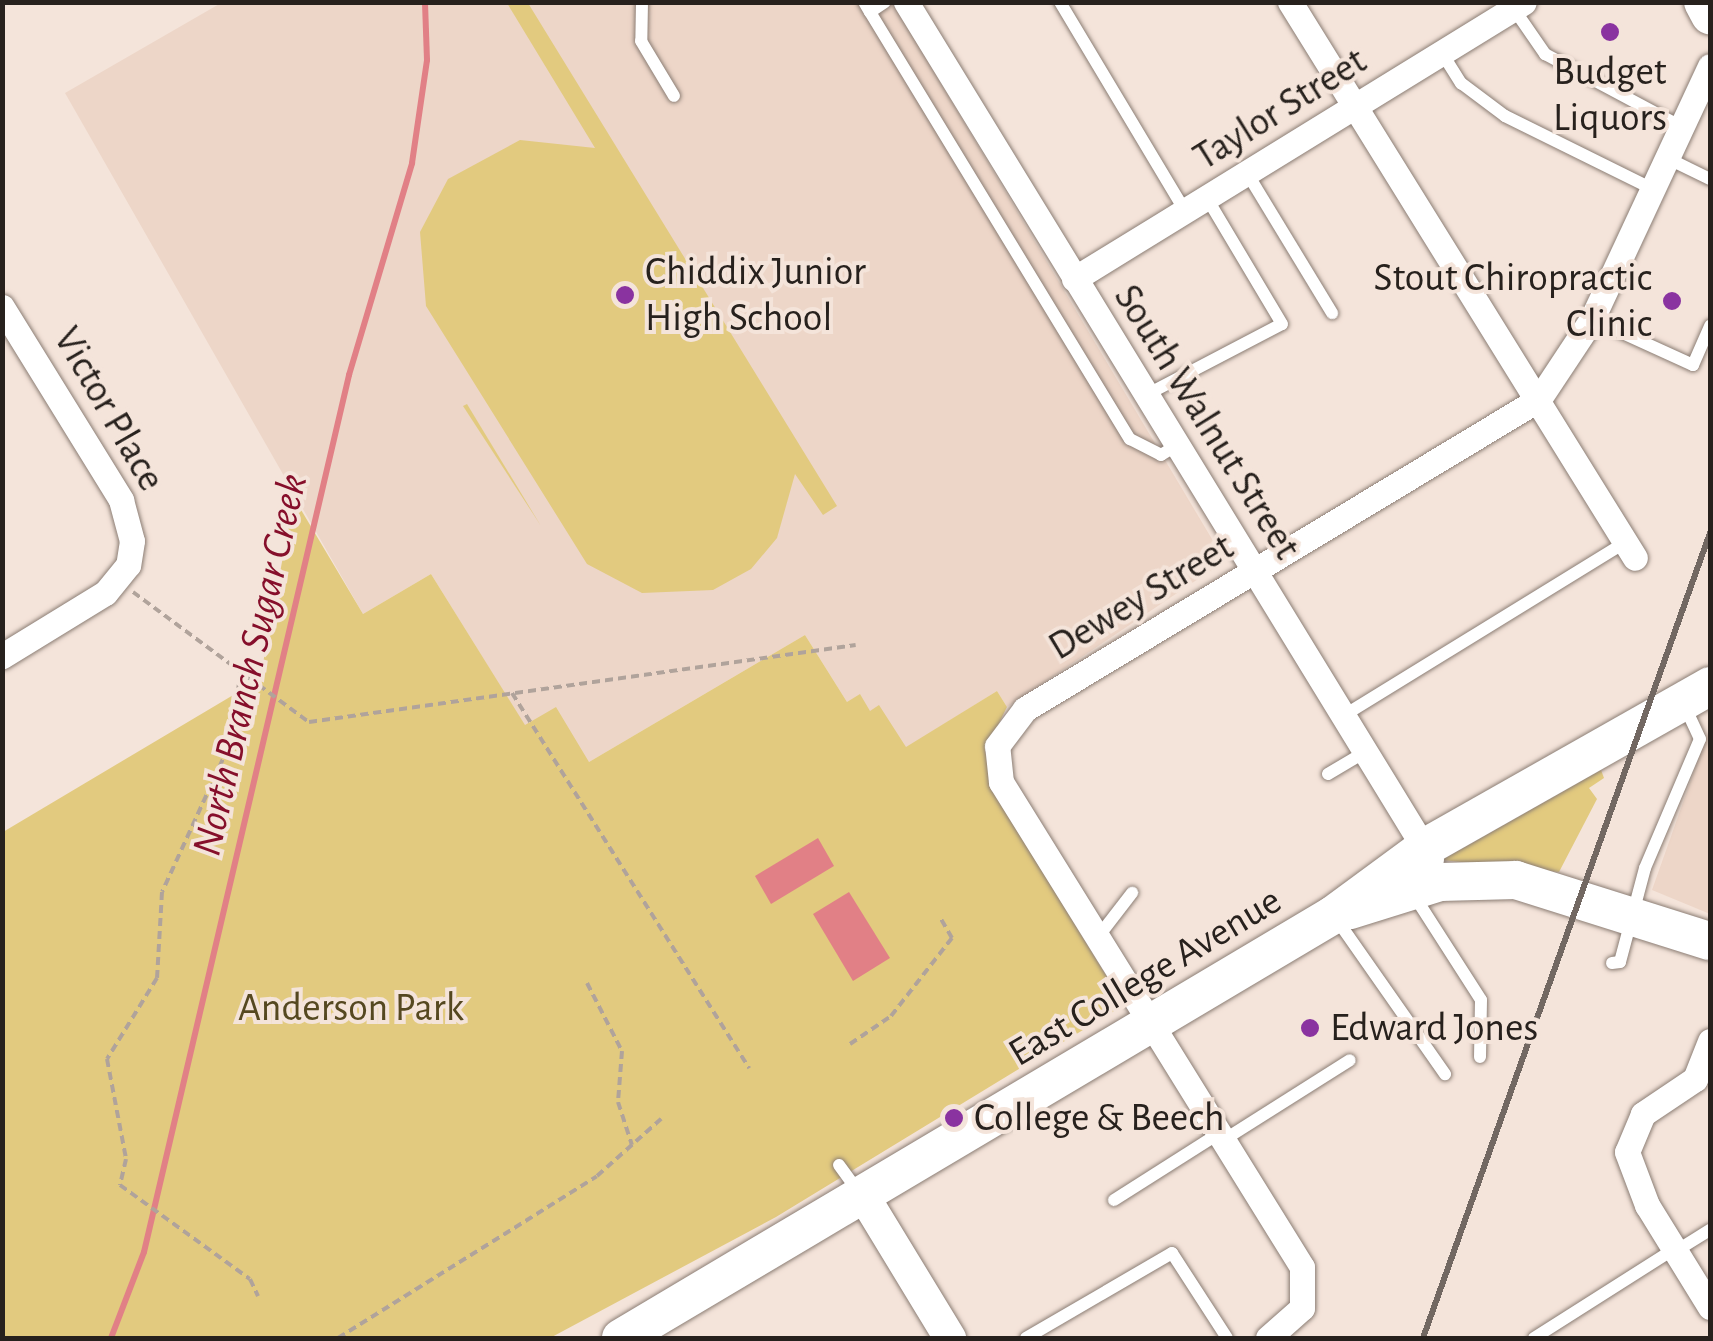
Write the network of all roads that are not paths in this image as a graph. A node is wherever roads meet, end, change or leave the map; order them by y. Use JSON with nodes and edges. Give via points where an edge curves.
{"nodes":[{"id":1,"x":642,"y":2,"type":"edge"},
{"id":2,"x":885,"y":2,"type":"edge"},
{"id":3,"x":906,"y":2,"type":"edge"},
{"id":4,"x":1060,"y":2,"type":"edge"},
{"id":5,"x":1290,"y":2,"type":"edge"},
{"id":6,"x":1703,"y":2,"type":"edge"},
{"id":7,"x":1519,"y":6,"type":"edge"},
{"id":8,"x":867,"y":7,"type":"edge"},
{"id":9,"x":1710,"y":15,"type":"edge"},
{"id":10,"x":1442,"y":53,"type":"junction"},
{"id":11,"x":1710,"y":66,"type":"edge"},
{"id":12,"x":674,"y":96,"type":"dead end"},
{"id":13,"x":1354,"y":108,"type":"junction"},
{"id":14,"x":1682,"y":127,"type":"junction"},
{"id":15,"x":1667,"y":158,"type":"junction"},
{"id":16,"x":1247,"y":173,"type":"junction"},
{"id":17,"x":1710,"y":179,"type":"edge"},
{"id":18,"x":1653,"y":189,"type":"junction"},
{"id":19,"x":1196,"y":205,"type":"junction"},
{"id":20,"x":1074,"y":280,"type":"junction"},
{"id":21,"x":2,"y":308,"type":"edge"},
{"id":22,"x":1332,"y":313,"type":"dead end"},
{"id":23,"x":1592,"y":318,"type":"junction"},
{"id":24,"x":1710,"y":326,"type":"edge"},
{"id":25,"x":1146,"y":395,"type":"junction"},
{"id":26,"x":1538,"y":399,"type":"junction"},
{"id":27,"x":1177,"y":445,"type":"junction"},
{"id":28,"x":1630,"y":550,"type":"joint"},
{"id":29,"x":1258,"y":572,"type":"junction"},
{"id":30,"x":2,"y":656,"type":"edge"},
{"id":31,"x":1697,"y":695,"type":"edge"},
{"id":32,"x":1344,"y":716,"type":"junction"},
{"id":33,"x":1365,"y":752,"type":"junction"},
{"id":34,"x":1328,"y":774,"type":"dead end"},
{"id":35,"x":1424,"y":848,"type":"junction"},
{"id":36,"x":1425,"y":886,"type":"junction"},
{"id":37,"x":1132,"y":894,"type":"dead end"},
{"id":38,"x":1633,"y":913,"type":"junction"},
{"id":39,"x":1333,"y":915,"type":"junction"},
{"id":40,"x":1098,"y":936,"type":"junction"},
{"id":41,"x":1710,"y":942,"type":"edge"},
{"id":42,"x":1612,"y":962,"type":"dead end"},
{"id":43,"x":1154,"y":1024,"type":"junction"},
{"id":44,"x":1710,"y":1041,"type":"edge"},
{"id":45,"x":1480,"y":1057,"type":"dead end"},
{"id":46,"x":1350,"y":1060,"type":"dead end"},
{"id":47,"x":1445,"y":1074,"type":"dead end"},
{"id":48,"x":1220,"y":1137,"type":"junction"},
{"id":49,"x":839,"y":1165,"type":"dead end"},
{"id":50,"x":866,"y":1200,"type":"junction"},
{"id":51,"x":1114,"y":1200,"type":"dead end"},
{"id":52,"x":1710,"y":1230,"type":"edge"},
{"id":53,"x":1675,"y":1250,"type":"junction"},
{"id":54,"x":1710,"y":1305,"type":"edge"},
{"id":55,"x":622,"y":1338,"type":"edge"},
{"id":56,"x":950,"y":1338,"type":"edge"},
{"id":57,"x":1026,"y":1338,"type":"edge"},
{"id":58,"x":1227,"y":1338,"type":"edge"},
{"id":59,"x":1268,"y":1338,"type":"edge"},
{"id":60,"x":1534,"y":1338,"type":"edge"}],
"edges":[{"from":1,"to":12,"type":"lane","via":[[641,41]]},
{"from":2,"to":8,"type":"lane"},
{"from":3,"to":20,"type":"street","name":"South Walnut Street"},
{"from":4,"to":19,"type":"lane"},
{"from":5,"to":13,"type":"street"},
{"from":6,"to":9,"type":"main road"},
{"from":7,"to":10,"type":"street","name":"Taylor Street"},
{"from":7,"to":14,"type":"lane","via":[[1545,54]]},
{"from":8,"to":27,"type":"lane","via":[[1130,439],[1160,455]]},
{"from":10,"to":13,"type":"street","name":"Taylor Street"},
{"from":10,"to":18,"type":"lane","via":[[1461,83],[1505,116]]},
{"from":11,"to":14,"type":"street"},
{"from":13,"to":16,"type":"street","name":"Taylor Street"},
{"from":13,"to":26,"type":"street"},
{"from":14,"to":15,"type":"street"},
{"from":15,"to":17,"type":"lane"},
{"from":15,"to":18,"type":"street"},
{"from":16,"to":19,"type":"street","name":"Taylor Street"},
{"from":16,"to":22,"type":"lane"},
{"from":18,"to":23,"type":"street"},
{"from":19,"to":20,"type":"street","name":"Taylor Street"},
{"from":19,"to":25,"type":"lane","via":[[1282,324]]},
{"from":20,"to":25,"type":"street","name":"South Walnut Street"},
{"from":21,"to":30,"type":"street","name":"Victor Place","via":[[122,500],[130,556],[105,593]]},
{"from":23,"to":24,"type":"lane","via":[[1693,365]]},
{"from":23,"to":26,"type":"street"},
{"from":25,"to":27,"type":"street","name":"South Walnut Street"},
{"from":26,"to":28,"type":"street"},
{"from":26,"to":29,"type":"street","name":"Dewey Street"},
{"from":27,"to":29,"type":"street","name":"South Walnut Street"},
{"from":28,"to":32,"type":"lane"},
{"from":29,"to":32,"type":"street","name":"South Walnut Street"},
{"from":29,"to":40,"type":"street","name":"Dewey Street","via":[[1026,709],[997,746],[1000,782]]},
{"from":31,"to":35,"type":"main road","name":"East College Avenue"},
{"from":31,"to":38,"type":"lane","via":[[1700,739]]},
{"from":32,"to":33,"type":"street","name":"South Walnut Street"},
{"from":33,"to":34,"type":"lane"},
{"from":33,"to":35,"type":"street","name":"South Walnut Street"},
{"from":35,"to":36,"type":"street","name":"South Walnut Street"},
{"from":35,"to":39,"type":"main road","name":"East College Avenue"},
{"from":36,"to":38,"type":"main road","via":[[1558,886]]},
{"from":36,"to":39,"type":"main road"},
{"from":36,"to":45,"type":"lane","via":[[1481,1000],[1487,1038]]},
{"from":37,"to":40,"type":"lane"},
{"from":38,"to":41,"type":"main road"},
{"from":38,"to":42,"type":"lane","via":[[1620,962]]},
{"from":39,"to":43,"type":"main road","name":"East College Avenue"},
{"from":39,"to":47,"type":"lane"},
{"from":40,"to":43,"type":"street"},
{"from":43,"to":48,"type":"street"},
{"from":43,"to":50,"type":"main road","name":"East College Avenue"},
{"from":44,"to":53,"type":"street","via":[[1698,1072],[1644,1114],[1628,1142],[1634,1179]]},
{"from":46,"to":48,"type":"lane"},
{"from":48,"to":51,"type":"lane"},
{"from":48,"to":59,"type":"street","via":[[1302,1267],[1306,1298]]},
{"from":49,"to":50,"type":"lane"},
{"from":50,"to":55,"type":"main road","name":"East College Avenue"},
{"from":50,"to":56,"type":"street"},
{"from":52,"to":53,"type":"lane"},
{"from":53,"to":54,"type":"street"},
{"from":53,"to":60,"type":"lane"},
{"from":57,"to":58,"type":"lane","via":[[1172,1252]]}]}
